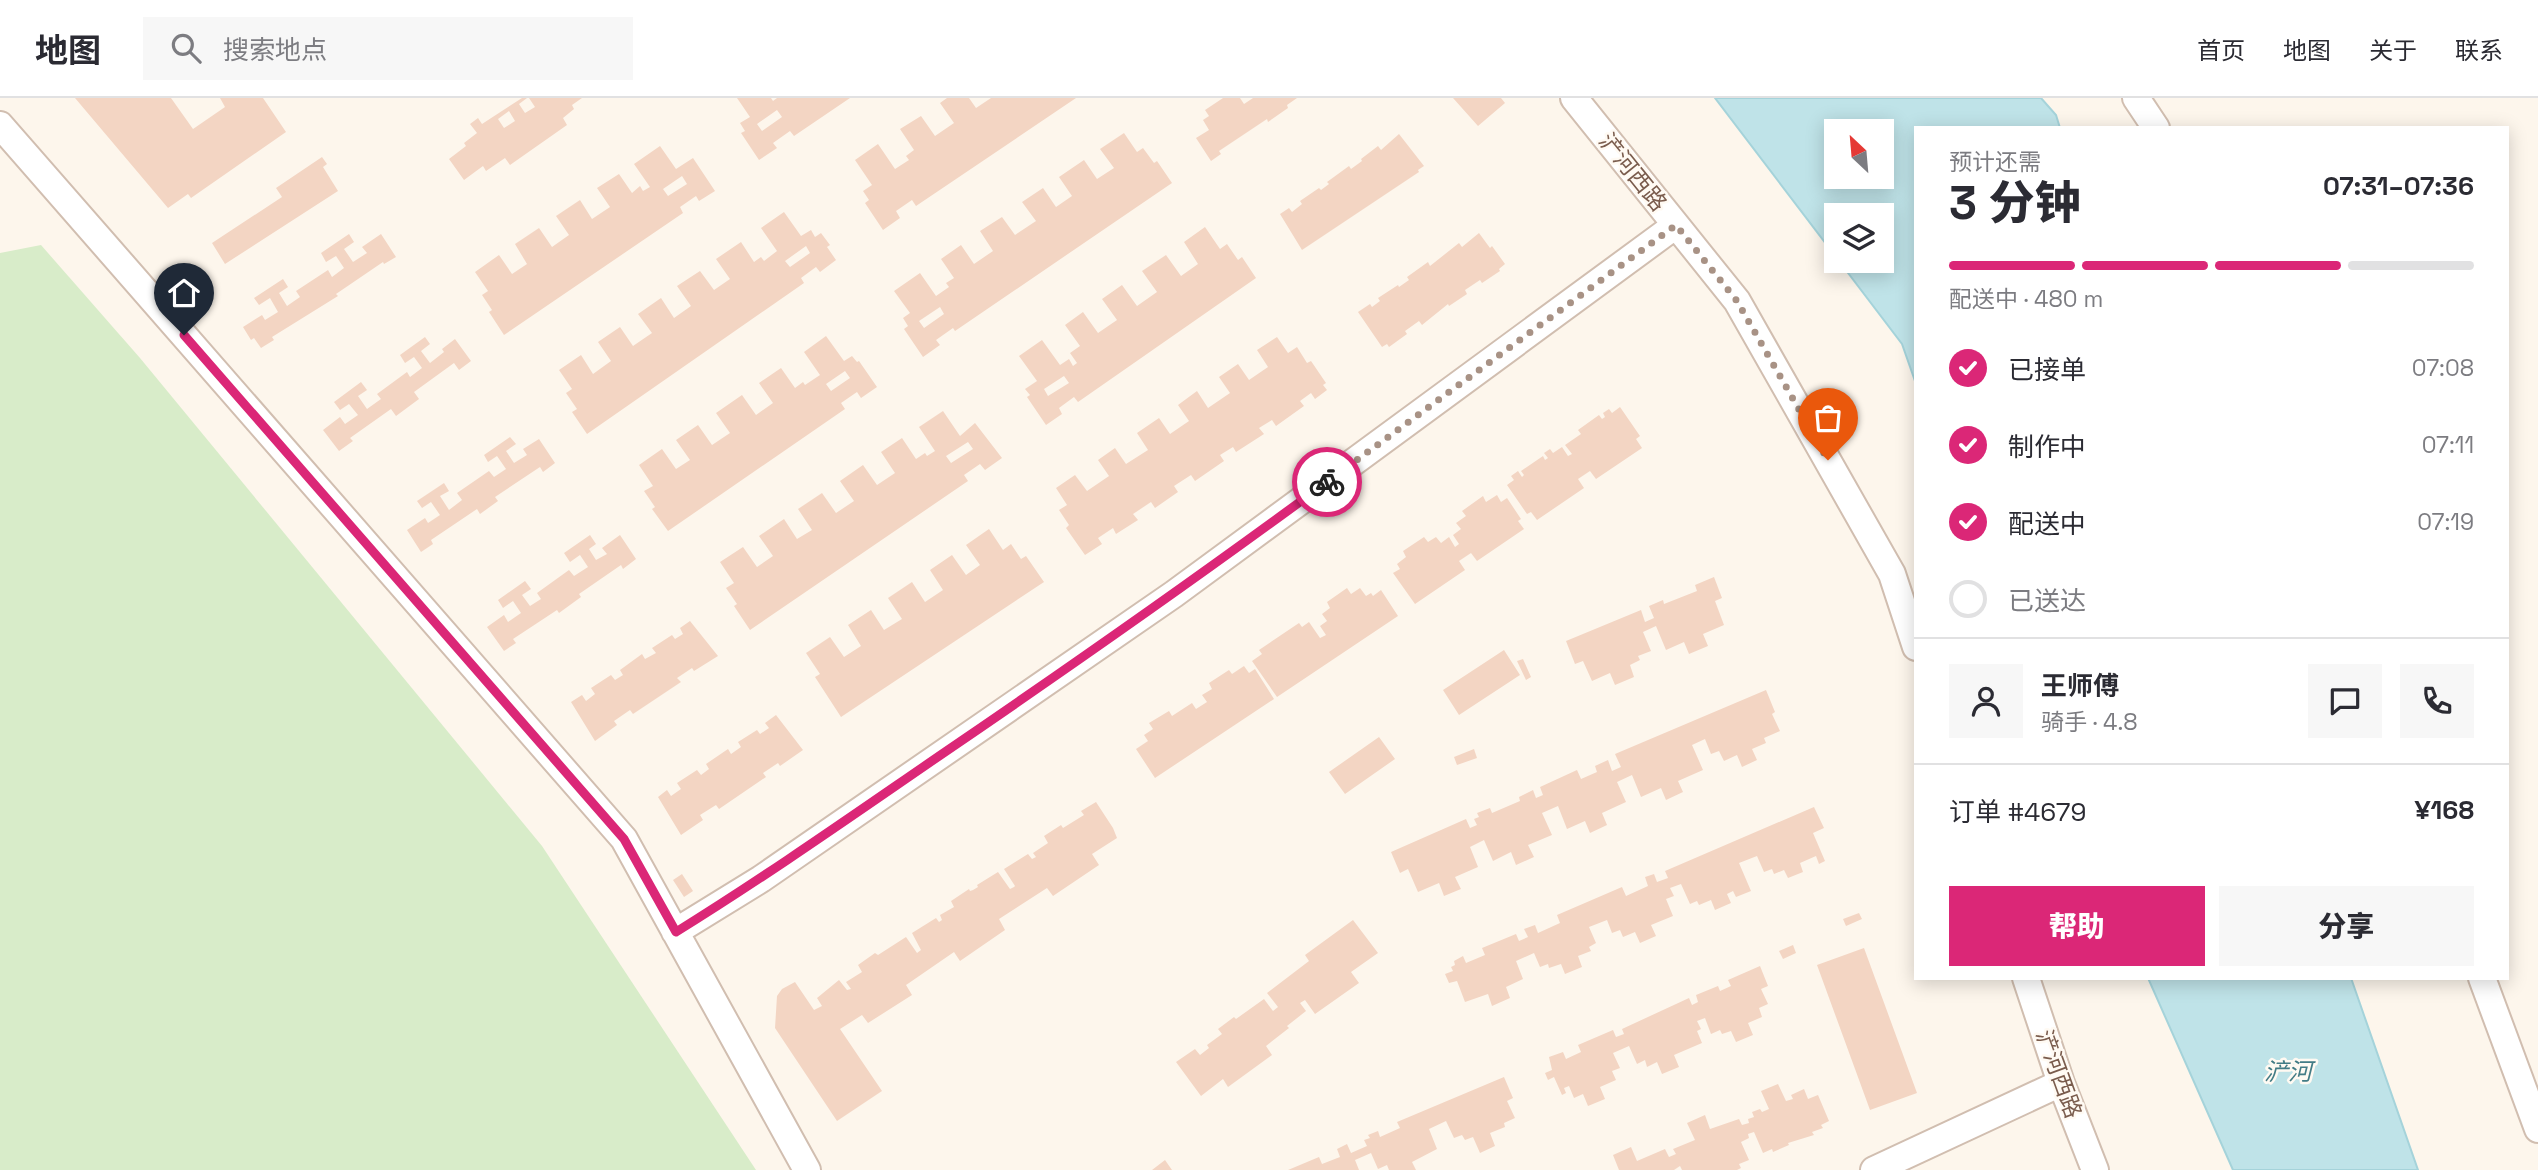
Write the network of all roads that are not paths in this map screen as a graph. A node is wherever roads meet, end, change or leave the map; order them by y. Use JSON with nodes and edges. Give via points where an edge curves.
{"nodes":[{"id":1,"x":1574,"y":98,"type":"edge"},
{"id":2,"x":2136,"y":98,"type":"edge"},
{"id":3,"x":0,"y":125,"type":"edge"},
{"id":4,"x":2155,"y":126,"type":"edge"},
{"id":5,"x":1676,"y":225,"type":"junction"},
{"id":6,"x":1914,"y":641,"type":"edge"},
{"id":7,"x":676,"y":932,"type":"junction"},
{"id":8,"x":2027,"y":980,"type":"edge"},
{"id":9,"x":2483,"y":980,"type":"edge"},
{"id":10,"x":2061,"y":1083,"type":"junction"},
{"id":11,"x":2538,"y":1129,"type":"edge"},
{"id":12,"x":807,"y":1170,"type":"edge"},
{"id":13,"x":1874,"y":1170,"type":"edge"},
{"id":14,"x":2095,"y":1170,"type":"edge"}],
"edges":[{"from":1,"to":5,"type":"street","name":"浐河西路"},
{"from":2,"to":4,"type":"street"},
{"from":3,"to":7,"type":"street","via":[[624,839]]},
{"from":5,"to":6,"type":"street","name":"浐河西路","via":[[1737,301],[1758,337],[1892,574]]},
{"from":5,"to":7,"type":"street","via":[[1174,594],[761,879]]},
{"from":7,"to":12,"type":"street"},
{"from":8,"to":10,"type":"street","name":"浐河西路"},
{"from":9,"to":11,"type":"street"},
{"from":10,"to":13,"type":"street"},
{"from":10,"to":14,"type":"street","name":"浐河西路"}]}
